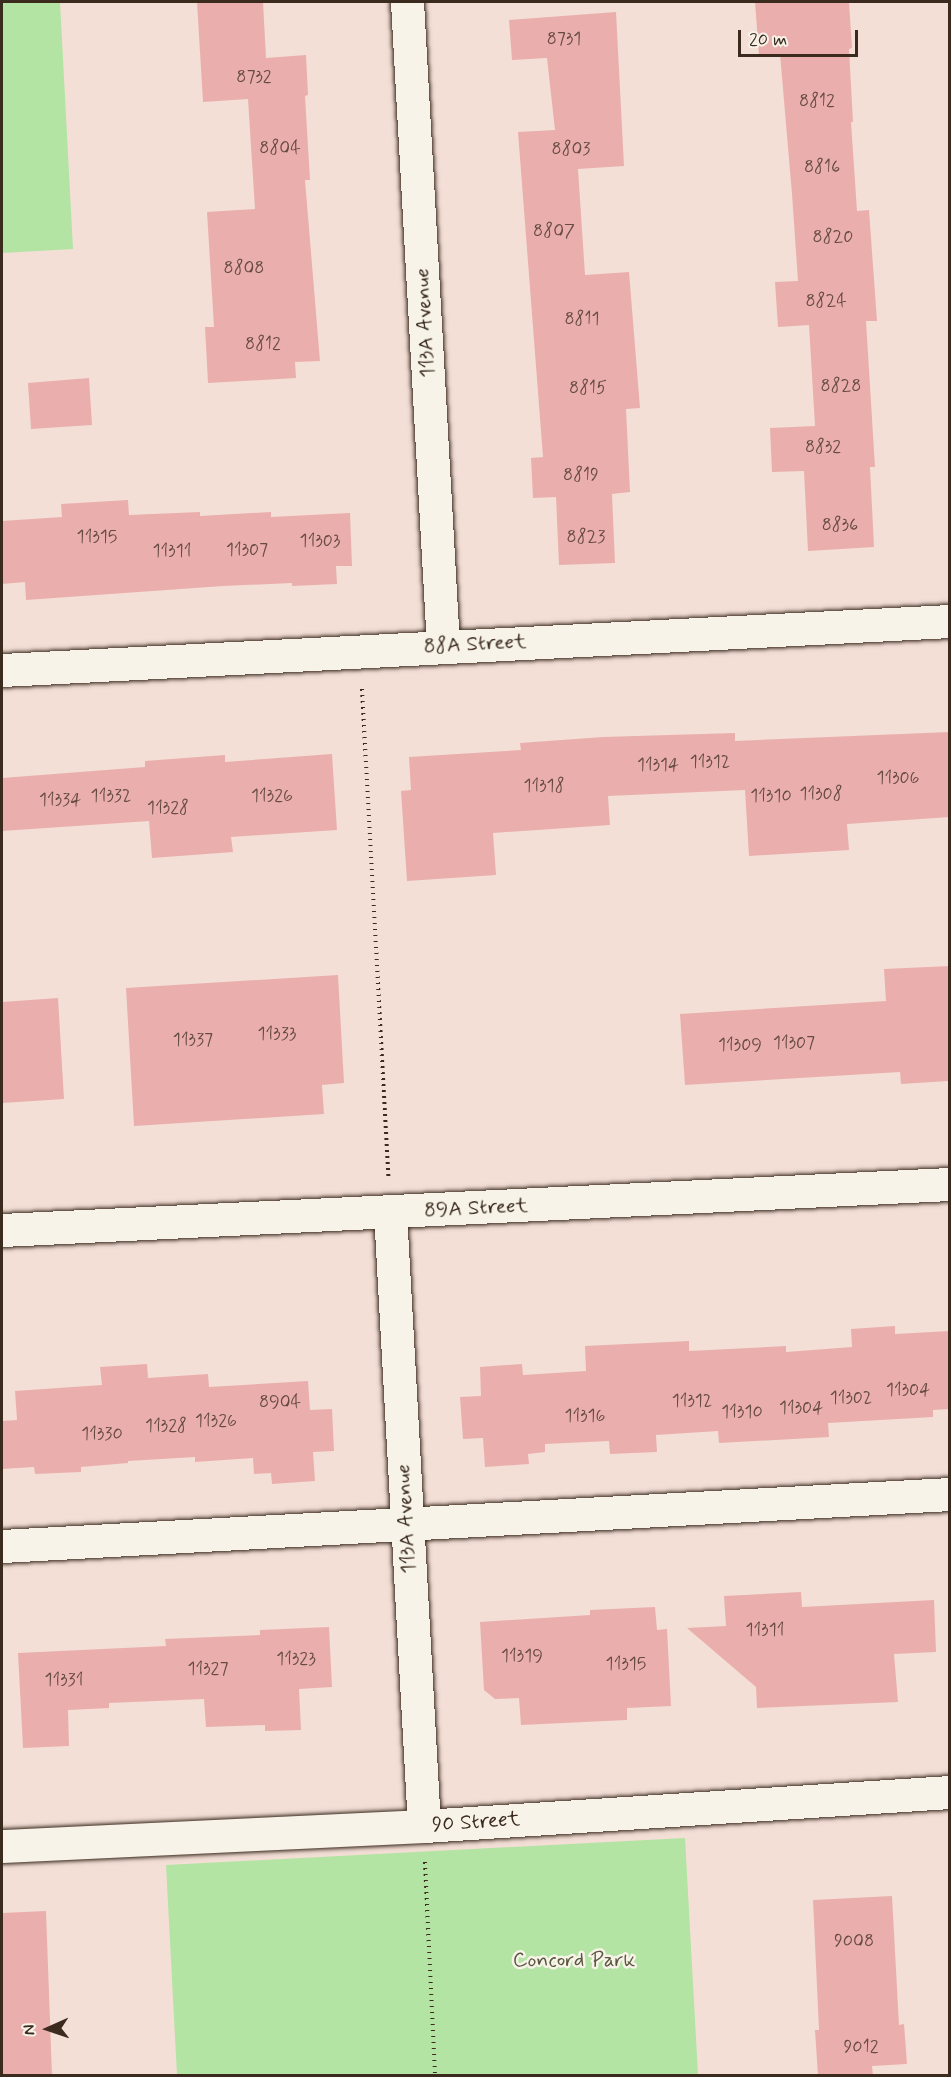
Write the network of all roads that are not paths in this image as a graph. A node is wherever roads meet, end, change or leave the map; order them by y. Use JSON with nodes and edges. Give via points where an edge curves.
{"nodes":[{"id":1,"x":407,"y":2,"type":"edge"},
{"id":2,"x":950,"y":621,"type":"edge"},
{"id":3,"x":443,"y":645,"type":"junction"},
{"id":4,"x":2,"y":670,"type":"edge"},
{"id":5,"x":950,"y":1184,"type":"edge"},
{"id":6,"x":390,"y":1212,"type":"junction"},
{"id":7,"x":2,"y":1230,"type":"edge"},
{"id":8,"x":950,"y":1494,"type":"edge"},
{"id":9,"x":406,"y":1524,"type":"junction"},
{"id":10,"x":2,"y":1546,"type":"edge"},
{"id":11,"x":950,"y":1792,"type":"edge"},
{"id":12,"x":424,"y":1826,"type":"junction"},
{"id":13,"x":2,"y":1846,"type":"edge"}],
"edges":[{"from":1,"to":3,"type":"street","name":"113A Avenue"},
{"from":2,"to":3,"type":"street","name":"88A Street"},
{"from":3,"to":4,"type":"street","name":"88A Street"},
{"from":5,"to":6,"type":"street","name":"89A Street"},
{"from":6,"to":7,"type":"street","name":"89A Street"},
{"from":6,"to":9,"type":"street","name":"113A Avenue"},
{"from":8,"to":9,"type":"street"},
{"from":9,"to":10,"type":"street"},
{"from":9,"to":12,"type":"street","name":"113A Avenue"},
{"from":11,"to":12,"type":"street","name":"90 Street"},
{"from":12,"to":13,"type":"street","name":"90 Street"}]}
